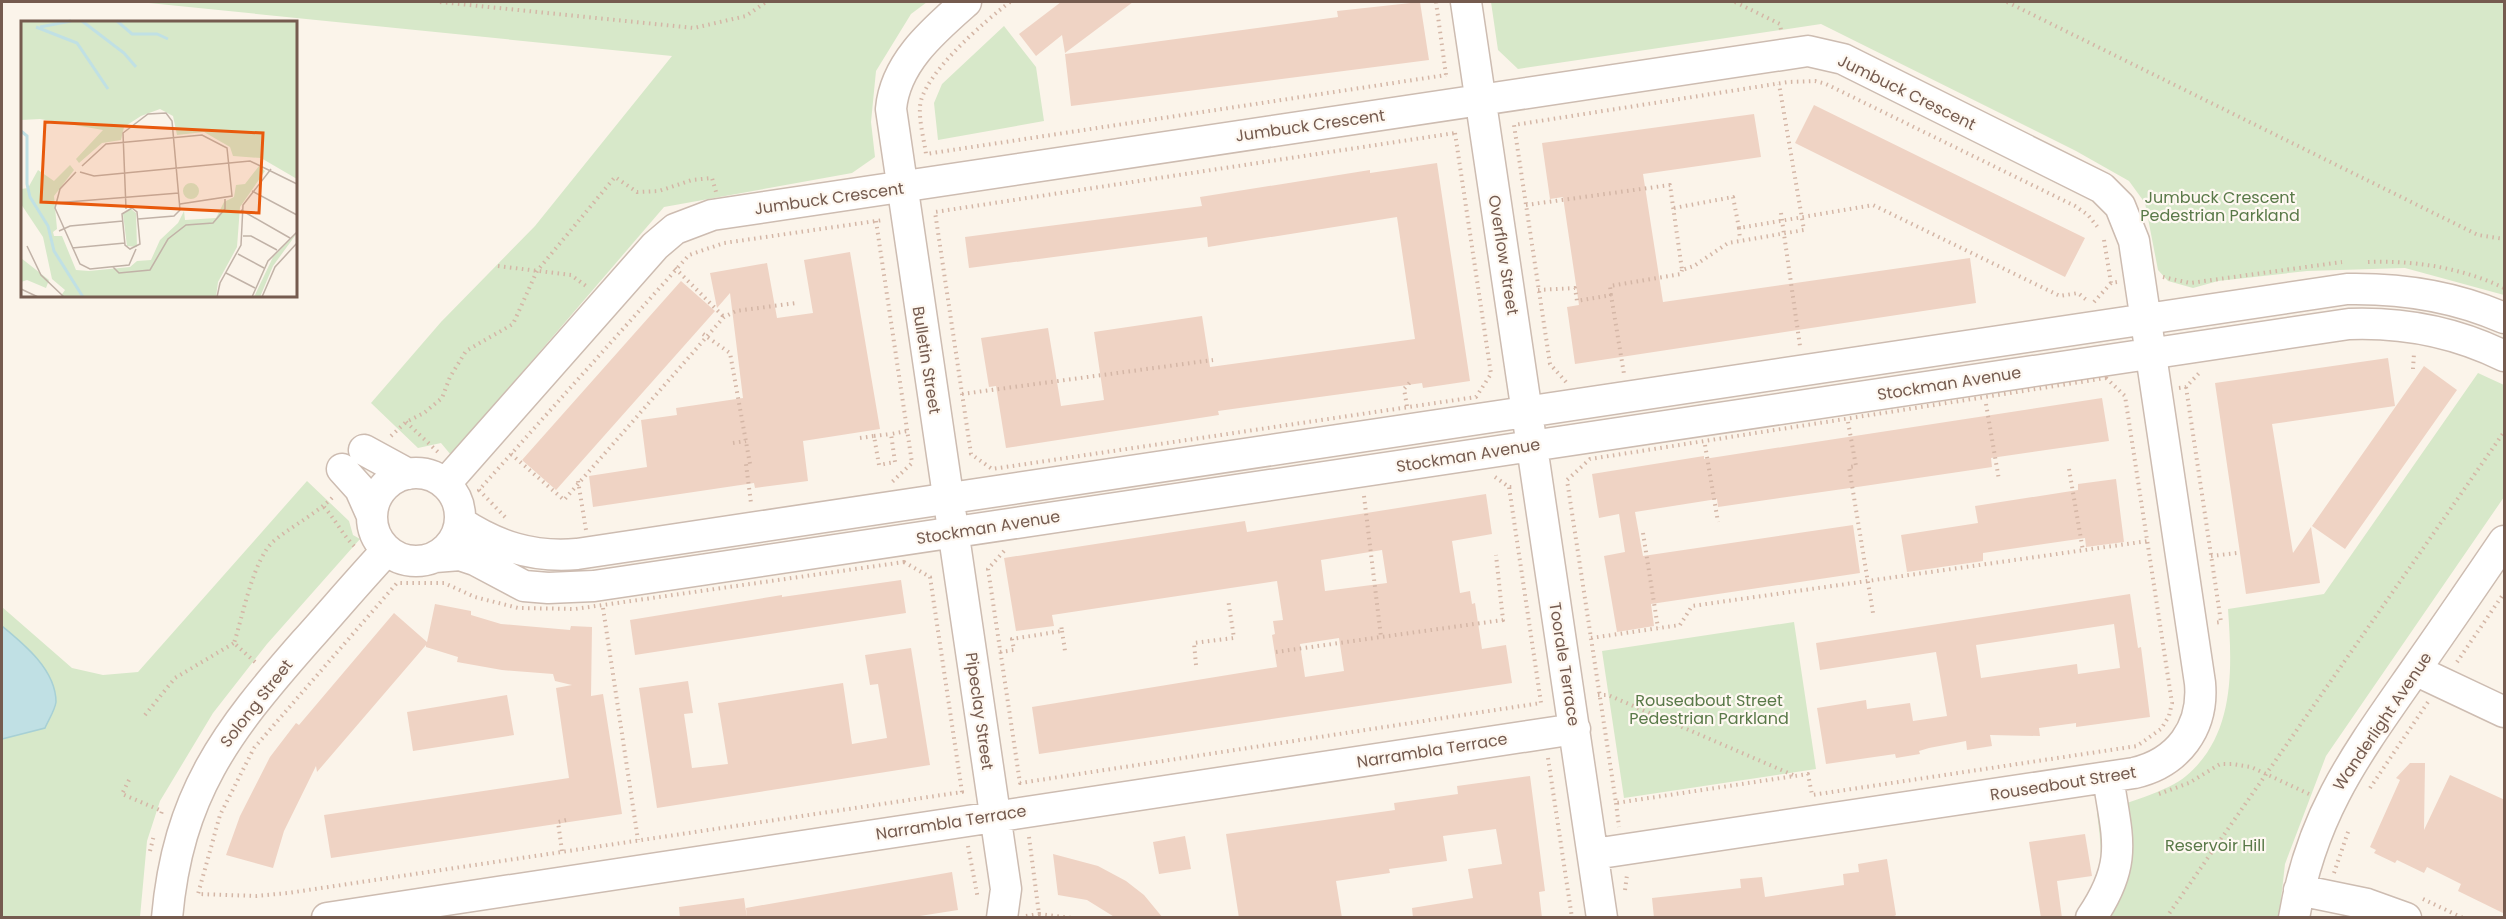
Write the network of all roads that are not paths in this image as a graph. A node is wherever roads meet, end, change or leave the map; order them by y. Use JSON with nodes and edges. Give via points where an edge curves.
{"nodes":[{"id":1,"x":966,"y":2,"type":"edge"},
{"id":2,"x":1466,"y":2,"type":"edge"},
{"id":3,"x":1480,"y":100,"type":"junction"},
{"id":4,"x":901,"y":187,"type":"junction"},
{"id":5,"x":2505,"y":318,"type":"edge"},
{"id":6,"x":2148,"y":335,"type":"junction"},
{"id":7,"x":2505,"y":356,"type":"edge"},
{"id":8,"x":1527,"y":411,"type":"junction"},
{"id":9,"x":1532,"y":445,"type":"junction"},
{"id":10,"x":408,"y":474,"type":"junction"},
{"id":11,"x":445,"y":484,"type":"junction"},
{"id":12,"x":948,"y":498,"type":"junction"},
{"id":13,"x":372,"y":516,"type":"junction"},
{"id":14,"x":460,"y":522,"type":"junction"},
{"id":15,"x":953,"y":532,"type":"junction"},
{"id":16,"x":2505,"y":541,"type":"edge"},
{"id":17,"x":387,"y":550,"type":"junction"},
{"id":18,"x":435,"y":557,"type":"junction"},
{"id":19,"x":2428,"y":676,"type":"junction"},
{"id":20,"x":2505,"y":712,"type":"edge"},
{"id":21,"x":1575,"y":729,"type":"junction"},
{"id":22,"x":2108,"y":777,"type":"junction"},
{"id":23,"x":996,"y":816,"type":"junction"},
{"id":24,"x":1594,"y":854,"type":"junction"},
{"id":25,"x":2297,"y":904,"type":"edge"},
{"id":26,"x":996,"y":905,"type":"edge"},
{"id":27,"x":167,"y":918,"type":"edge"},
{"id":28,"x":327,"y":918,"type":"edge"},
{"id":29,"x":1019,"y":918,"type":"edge"},
{"id":30,"x":1602,"y":918,"type":"edge"},
{"id":31,"x":2091,"y":918,"type":"edge"},
{"id":32,"x":2406,"y":918,"type":"edge"}],
"edges":[{"from":1,"to":4,"type":"street","name":"Bulletin Street","via":[[910,59],[896,82],[891,122]]},
{"from":2,"to":3,"type":"street","name":"Overflow Street"},
{"from":3,"to":4,"type":"street","name":"Jumbuck Crescent"},
{"from":3,"to":6,"type":"street","name":"Jumbuck Crescent","via":[[1796,52],[1832,55],[2102,188],[2126,217],[2134,241]]},
{"from":3,"to":8,"type":"street","name":"Overflow Street"},
{"from":4,"to":11,"type":"street","name":"Jumbuck Crescent","via":[[722,228],[687,223],[665,237]]},
{"from":4,"to":12,"type":"street","name":"Bulletin Street"},
{"from":5,"to":6,"type":"street","name":"Stockman Avenue","via":[[2461,301],[2376,288],[2319,292]]},
{"from":6,"to":7,"type":"street","name":"Stockman Avenue","via":[[2375,323],[2451,335]]},
{"from":6,"to":8,"type":"street","name":"Stockman Avenue"},
{"from":6,"to":9,"type":"street","name":"Stockman Avenue"},
{"from":6,"to":22,"type":"street","name":"Rouseabout Street","via":[[2200,683],[2200,708],[2186,741],[2168,759],[2146,770]]},
{"from":8,"to":9,"type":"street","name":"Toorale Terrace"},
{"from":8,"to":12,"type":"street","name":"Stockman Avenue"},
{"from":9,"to":15,"type":"street","name":"Stockman Avenue"},
{"from":9,"to":21,"type":"street","name":"Toorale Terrace"},
{"from":10,"to":11,"type":"street","via":[[429,475]]},
{"from":10,"to":13,"type":"street","via":[[389,482],[380,491]]},
{"from":10,"to":13,"type":"street","via":[[357,463],[360,489]]},
{"from":11,"to":14,"type":"street","via":[[456,499]]},
{"from":12,"to":14,"type":"street","name":"Stockman Avenue","via":[[559,555],[507,547]]},
{"from":12,"to":15,"type":"street","name":"Bulletin Street"},
{"from":13,"to":17,"type":"street","via":[[373,529]]},
{"from":14,"to":18,"type":"street","via":[[456,536]]},
{"from":15,"to":18,"type":"street","name":"Stockman Avenue","via":[[601,595],[524,586],[460,555]]},
{"from":15,"to":23,"type":"street","name":"Pipeclay Street"},
{"from":16,"to":19,"type":"street","name":"Wanderlight Avenue"},
{"from":17,"to":18,"type":"street","via":[[410,561]]},
{"from":17,"to":27,"type":"street","name":"Solong Street","via":[[227,737],[200,786],[183,831]]},
{"from":19,"to":20,"type":"street"},
{"from":19,"to":25,"type":"street","name":"Wanderlight Avenue","via":[[2359,750],[2328,803],[2306,860]]},
{"from":21,"to":23,"type":"street","name":"Narrambla Terrace","via":[[1543,750]]},
{"from":21,"to":24,"type":"street","name":"Toorale Terrace"},
{"from":22,"to":24,"type":"street","name":"Rouseabout Street"},
{"from":22,"to":31,"type":"street","via":[[2118,847],[2116,869],[2109,892]]},
{"from":23,"to":26,"type":"street","name":"Pipeclay Street"},
{"from":23,"to":28,"type":"street","name":"Narrambla Terrace"},
{"from":24,"to":30,"type":"street","name":"Toorale Terrace"},
{"from":25,"to":32,"type":"street","via":[[2329,896],[2386,909]]},
{"from":26,"to":29,"type":"street","name":"Pipeclay Street"}]}
